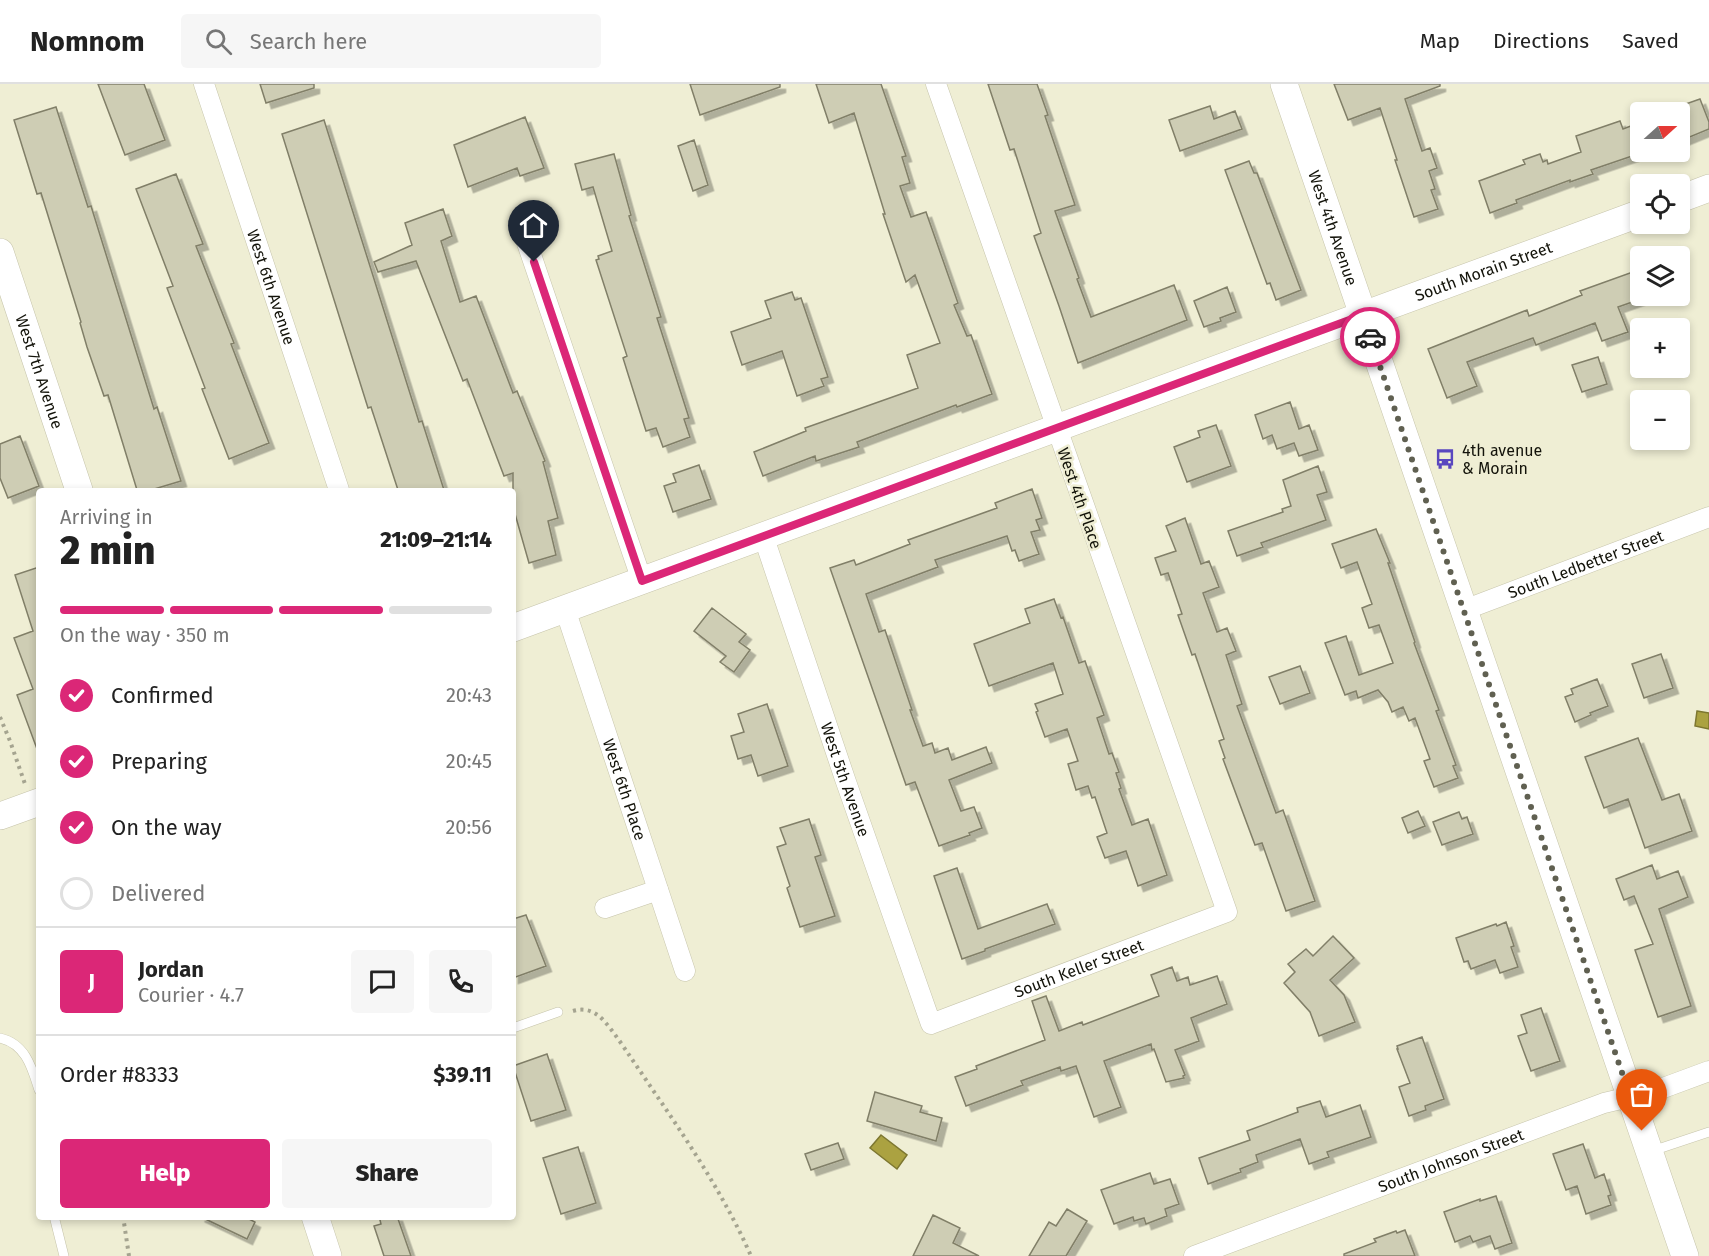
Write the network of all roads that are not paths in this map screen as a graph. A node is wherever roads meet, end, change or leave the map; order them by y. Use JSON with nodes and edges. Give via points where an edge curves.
{"nodes":[{"id":1,"x":204,"y":84,"type":"edge"},
{"id":2,"x":936,"y":84,"type":"edge"},
{"id":3,"x":1284,"y":84,"type":"edge"},
{"id":4,"x":1709,"y":188,"type":"edge"},
{"id":5,"x":1690,"y":195,"type":"edge"},
{"id":6,"x":1630,"y":217,"type":"edge"},
{"id":7,"x":526,"y":240,"type":"dead end"},
{"id":8,"x":0,"y":252,"type":"edge"},
{"id":9,"x":1363,"y":315,"type":"junction"},
{"id":10,"x":1055,"y":427,"type":"junction"},
{"id":11,"x":78,"y":488,"type":"edge"},
{"id":12,"x":338,"y":488,"type":"edge"},
{"id":13,"x":1709,"y":517,"type":"edge"},
{"id":14,"x":763,"y":535,"type":"junction"},
{"id":15,"x":642,"y":581,"type":"junction"},
{"id":16,"x":565,"y":609,"type":"junction"},
{"id":17,"x":1464,"y":610,"type":"junction"},
{"id":18,"x":516,"y":627,"type":"edge"},
{"id":19,"x":36,"y":802,"type":"edge"},
{"id":20,"x":0,"y":816,"type":"edge"},
{"id":21,"x":658,"y":890,"type":"junction"},
{"id":22,"x":605,"y":908,"type":"dead end"},
{"id":23,"x":1227,"y":912,"type":"joint"},
{"id":24,"x":685,"y":971,"type":"dead end"},
{"id":25,"x":558,"y":1011,"type":"road end"},
{"id":26,"x":931,"y":1024,"type":"joint"},
{"id":27,"x":516,"y":1028,"type":"edge"},
{"id":28,"x":0,"y":1038,"type":"edge"},
{"id":29,"x":1709,"y":1071,"type":"edge"},
{"id":30,"x":36,"y":1081,"type":"edge"},
{"id":31,"x":1630,"y":1097,"type":"junction"},
{"id":32,"x":1709,"y":1132,"type":"edge"},
{"id":33,"x":1649,"y":1152,"type":"junction"},
{"id":34,"x":55,"y":1220,"type":"edge"},
{"id":35,"x":316,"y":1220,"type":"edge"},
{"id":36,"x":64,"y":1256,"type":"edge"},
{"id":37,"x":328,"y":1256,"type":"edge"},
{"id":38,"x":1194,"y":1256,"type":"edge"},
{"id":39,"x":1685,"y":1256,"type":"edge"}],
"edges":[{"from":1,"to":12,"type":"street","name":"West 6th Avenue"},
{"from":2,"to":10,"type":"street","name":"West 4th Place"},
{"from":3,"to":9,"type":"street","name":"West 4th Avenue"},
{"from":4,"to":5,"type":"street"},
{"from":6,"to":9,"type":"street","name":"South Morain Street"},
{"from":7,"to":15,"type":"street"},
{"from":8,"to":11,"type":"street","name":"West 7th Avenue"},
{"from":9,"to":10,"type":"street","name":"South Morain Street"},
{"from":9,"to":17,"type":"street","name":"West 4th Avenue"},
{"from":10,"to":14,"type":"street","name":"South Morain Street"},
{"from":10,"to":23,"type":"street","name":"West 4th Place"},
{"from":13,"to":17,"type":"street","name":"South Ledbetter Street"},
{"from":14,"to":15,"type":"street","name":"South Morain Street"},
{"from":14,"to":26,"type":"street","name":"West 5th Avenue"},
{"from":15,"to":16,"type":"street","name":"South Morain Street"},
{"from":16,"to":18,"type":"street","name":"South Morain Street"},
{"from":16,"to":21,"type":"street","name":"West 6th Place"},
{"from":17,"to":31,"type":"street","name":"West 4th Avenue"},
{"from":19,"to":20,"type":"street"},
{"from":21,"to":22,"type":"street"},
{"from":21,"to":24,"type":"street","name":"West 6th Place"},
{"from":23,"to":26,"type":"street","name":"South Keller Street"},
{"from":25,"to":27,"type":"lane"},
{"from":28,"to":30,"type":"lane","via":[[22,1050]]},
{"from":29,"to":31,"type":"street","name":"South Johnson Street"},
{"from":31,"to":33,"type":"street","name":"West 4th Avenue"},
{"from":31,"to":38,"type":"street","name":"South Johnson Street","via":[[1604,1103]]},
{"from":32,"to":33,"type":"lane"},
{"from":33,"to":39,"type":"street","name":"West 4th Avenue"},
{"from":34,"to":36,"type":"lane"},
{"from":35,"to":37,"type":"street"}]}
